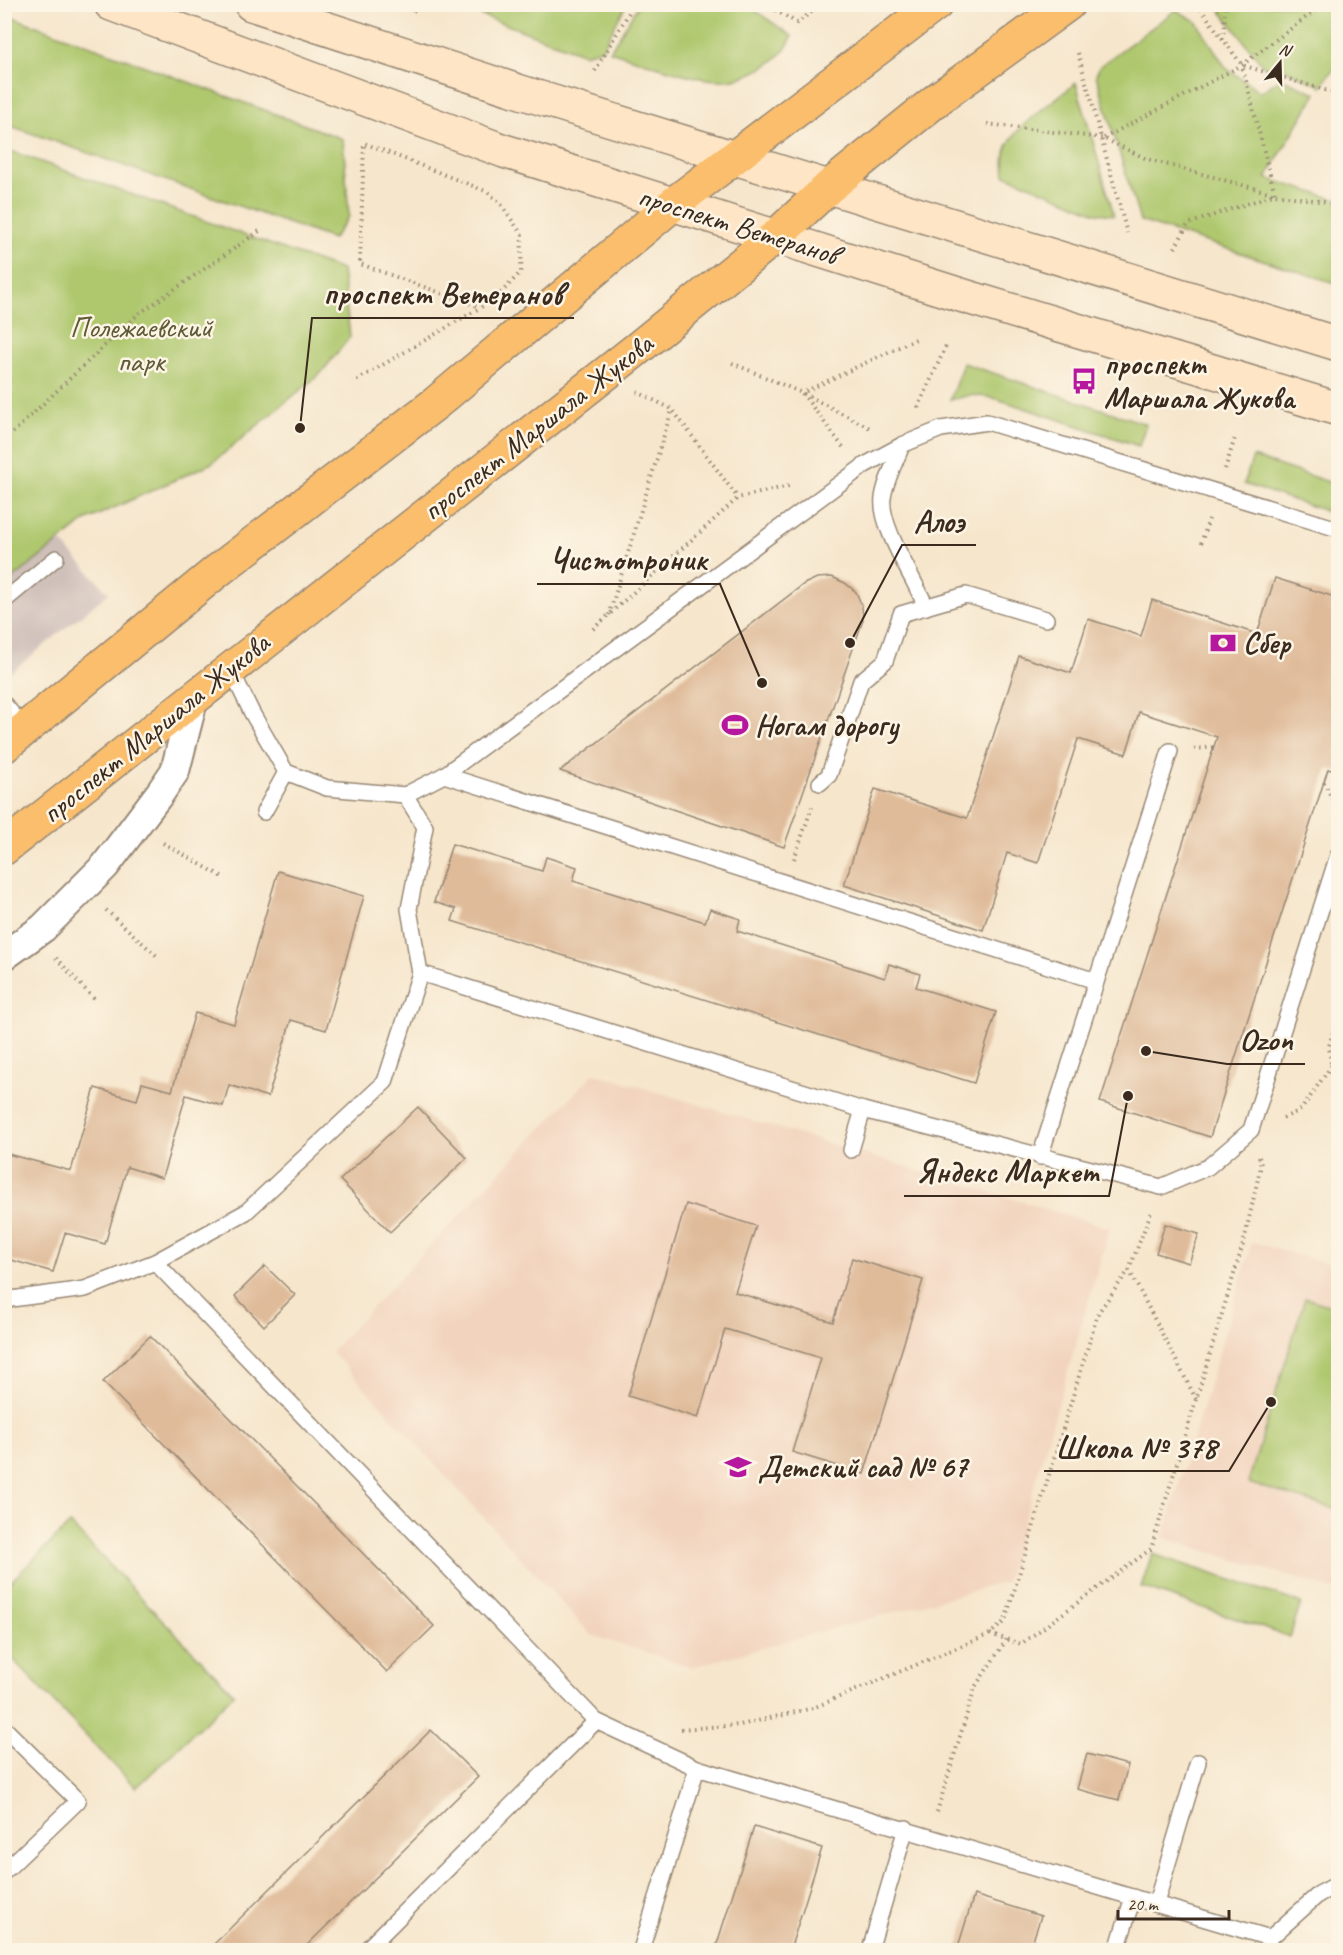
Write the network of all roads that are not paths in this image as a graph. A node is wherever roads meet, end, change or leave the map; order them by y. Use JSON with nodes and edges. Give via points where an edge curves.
{"nodes":[{"id":1,"x":111,"y":4,"type":"edge"},
{"id":2,"x":250,"y":4,"type":"edge"},
{"id":3,"x":936,"y":4,"type":"edge"},
{"id":4,"x":1068,"y":4,"type":"edge"},
{"id":5,"x":732,"y":158,"type":"junction"},
{"id":6,"x":830,"y":187,"type":"junction"},
{"id":7,"x":672,"y":205,"type":"junction"},
{"id":8,"x":775,"y":237,"type":"junction"},
{"id":9,"x":1338,"y":344,"type":"edge"},
{"id":10,"x":1338,"y":409,"type":"edge"},
{"id":11,"x":902,"y":445,"type":"junction"},
{"id":12,"x":1338,"y":529,"type":"edge"},
{"id":13,"x":56,"y":558,"type":"dead end"},
{"id":14,"x":4,"y":602,"type":"edge"},
{"id":15,"x":926,"y":607,"type":"junction"},
{"id":16,"x":1046,"y":619,"type":"dead end"},
{"id":17,"x":230,"y":668,"type":"junction"},
{"id":18,"x":194,"y":697,"type":"junction"},
{"id":19,"x":4,"y":704,"type":"edge"},
{"id":20,"x":15,"y":738,"type":"edge"},
{"id":21,"x":1170,"y":751,"type":"dead end"},
{"id":22,"x":286,"y":772,"type":"junction"},
{"id":23,"x":444,"y":775,"type":"junction"},
{"id":24,"x":820,"y":783,"type":"dead end"},
{"id":25,"x":405,"y":795,"type":"junction"},
{"id":26,"x":264,"y":812,"type":"dead end"},
{"id":27,"x":4,"y":848,"type":"edge"},
{"id":28,"x":1338,"y":855,"type":"edge"},
{"id":29,"x":4,"y":956,"type":"edge"},
{"id":30,"x":420,"y":973,"type":"junction"},
{"id":31,"x":1096,"y":981,"type":"junction"},
{"id":32,"x":863,"y":1110,"type":"junction"},
{"id":33,"x":851,"y":1150,"type":"dead end"},
{"id":34,"x":1040,"y":1157,"type":"junction"},
{"id":35,"x":155,"y":1262,"type":"junction"},
{"id":36,"x":4,"y":1300,"type":"edge"},
{"id":37,"x":596,"y":1721,"type":"junction"},
{"id":38,"x":4,"y":1728,"type":"edge"},
{"id":39,"x":1198,"y":1762,"type":"dead end"},
{"id":40,"x":698,"y":1768,"type":"junction"},
{"id":41,"x":906,"y":1828,"type":"junction"},
{"id":42,"x":4,"y":1872,"type":"edge"},
{"id":43,"x":1338,"y":1884,"type":"edge"},
{"id":44,"x":1133,"y":1897,"type":"junction"},
{"id":45,"x":1156,"y":1903,"type":"junction"},
{"id":46,"x":1272,"y":1944,"type":"edge"},
{"id":47,"x":366,"y":1950,"type":"edge"},
{"id":48,"x":641,"y":1950,"type":"edge"},
{"id":49,"x":870,"y":1950,"type":"edge"},
{"id":50,"x":1117,"y":1950,"type":"edge"}],
"edges":[{"from":1,"to":7,"type":"main road","name":"проспект Ветеранов","via":[[504,151]]},
{"from":2,"to":5,"type":"main road","name":"проспект Ветеранов"},
{"from":3,"to":5,"type":"main road"},
{"from":4,"to":6,"type":"main road","name":"проспект Маршала Жукова","via":[[939,98]]},
{"from":5,"to":6,"type":"main road","name":"проспект Ветеранов"},
{"from":5,"to":7,"type":"main road"},
{"from":6,"to":8,"type":"main road","name":"проспект Маршала Жукова"},
{"from":6,"to":9,"type":"main road","name":"проспект Ветеранов"},
{"from":7,"to":8,"type":"main road","name":"проспект Ветеранов"},
{"from":7,"to":20,"type":"main road","via":[[436,403],[216,572]]},
{"from":8,"to":10,"type":"main road","name":"проспект Ветеранов"},
{"from":8,"to":17,"type":"main road","name":"проспект Маршала Жукова"},
{"from":11,"to":12,"type":"lane","via":[[941,429],[987,422]]},
{"from":11,"to":15,"type":"lane","via":[[882,499],[889,533]]},
{"from":11,"to":23,"type":"lane","via":[[860,469]]},
{"from":13,"to":14,"type":"lane"},
{"from":15,"to":16,"type":"lane","via":[[966,595]]},
{"from":15,"to":24,"type":"lane","via":[[901,614],[885,661],[861,681],[829,775]]},
{"from":17,"to":18,"type":"main road","name":"проспект Маршала Жукова"},
{"from":17,"to":22,"type":"lane"},
{"from":18,"to":27,"type":"main road","name":"проспект Маршала Жукова"},
{"from":18,"to":29,"type":"street","via":[[175,771],[160,793],[105,866],[43,928]]},
{"from":19,"to":20,"type":"lane"},
{"from":21,"to":31,"type":"lane"},
{"from":22,"to":25,"type":"lane","via":[[327,788]]},
{"from":22,"to":26,"type":"lane"},
{"from":23,"to":25,"type":"lane"},
{"from":23,"to":31,"type":"lane"},
{"from":25,"to":30,"type":"lane","via":[[424,827],[409,909]]},
{"from":28,"to":34,"type":"lane","via":[[1251,1130],[1208,1167],[1161,1186]]},
{"from":30,"to":32,"type":"lane"},
{"from":30,"to":35,"type":"lane","via":[[385,1082],[246,1212]]},
{"from":31,"to":34,"type":"lane"},
{"from":32,"to":33,"type":"lane"},
{"from":32,"to":34,"type":"lane"},
{"from":35,"to":36,"type":"lane","via":[[85,1290]]},
{"from":35,"to":37,"type":"lane"},
{"from":37,"to":40,"type":"lane"},
{"from":37,"to":47,"type":"lane"},
{"from":38,"to":42,"type":"lane","via":[[78,1801]]},
{"from":39,"to":45,"type":"lane"},
{"from":40,"to":41,"type":"lane"},
{"from":40,"to":48,"type":"lane"},
{"from":41,"to":44,"type":"lane"},
{"from":41,"to":49,"type":"lane"},
{"from":43,"to":46,"type":"lane","via":[[1319,1894]]},
{"from":44,"to":45,"type":"lane"},
{"from":44,"to":50,"type":"lane"},
{"from":45,"to":46,"type":"lane"}]}
